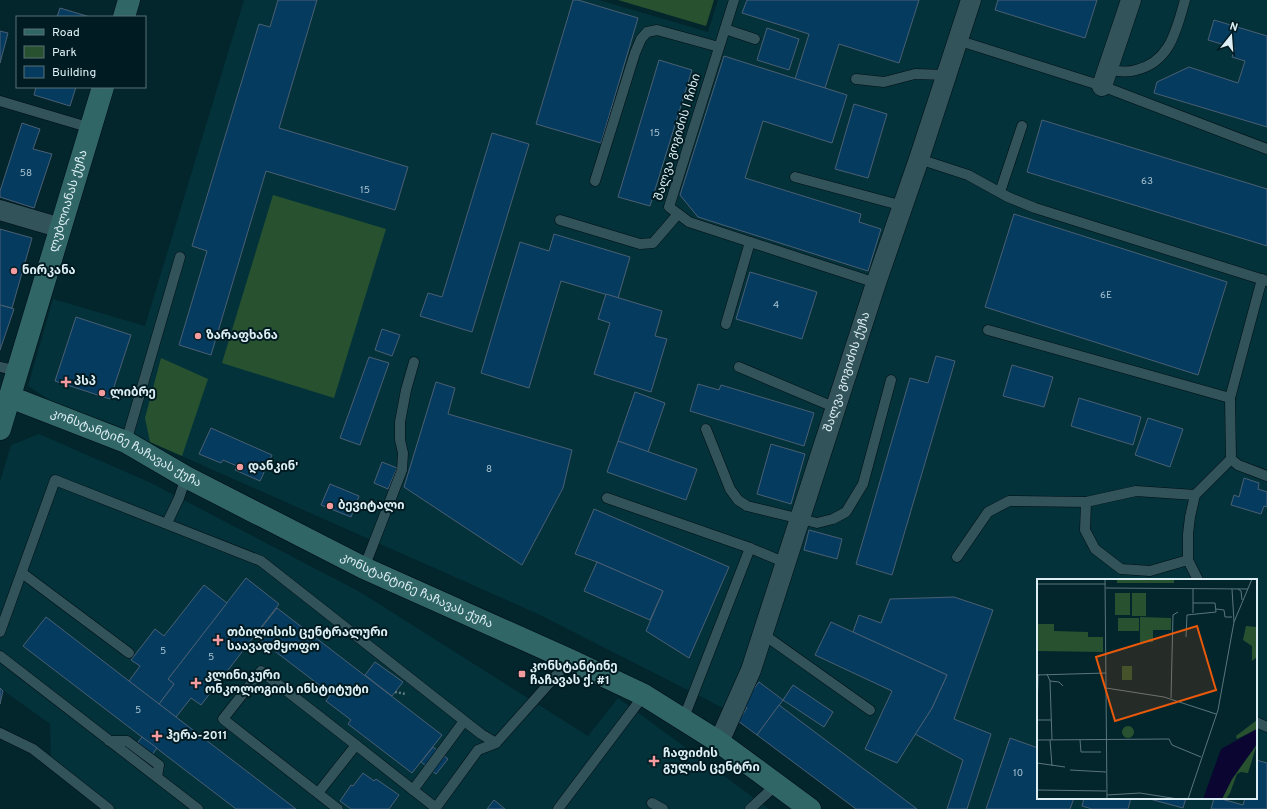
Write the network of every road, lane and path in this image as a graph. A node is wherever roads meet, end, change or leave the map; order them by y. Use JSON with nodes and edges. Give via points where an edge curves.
{"nodes":[{"id":1,"x":129,"y":0,"type":"edge"},
{"id":2,"x":734,"y":0,"type":"edge"},
{"id":3,"x":971,"y":0,"type":"edge"},
{"id":4,"x":1131,"y":0,"type":"edge"},
{"id":5,"x":1185,"y":0,"type":"edge"},
{"id":6,"x":124,"y":16,"type":"edge"},
{"id":7,"x":725,"y":29,"type":"junction"},
{"id":8,"x":755,"y":39,"type":"dead end"},
{"id":9,"x":957,"y":40,"type":"junction"},
{"id":10,"x":719,"y":47,"type":"junction"},
{"id":11,"x":946,"y":75,"type":"junction"},
{"id":12,"x":1105,"y":78,"type":"junction"},
{"id":13,"x":856,"y":79,"type":"dead end"},
{"id":14,"x":103,"y":88,"type":"edge"},
{"id":15,"x":0,"y":101,"type":"edge"},
{"id":16,"x":1022,"y":126,"type":"dead end"},
{"id":17,"x":91,"y":128,"type":"junction"},
{"id":18,"x":1267,"y":149,"type":"edge"},
{"id":19,"x":919,"y":159,"type":"junction"},
{"id":20,"x":795,"y":177,"type":"dead end"},
{"id":21,"x":595,"y":181,"type":"dead end"},
{"id":22,"x":1000,"y":192,"type":"junction"},
{"id":23,"x":903,"y":206,"type":"junction"},
{"id":24,"x":0,"y":210,"type":"edge"},
{"id":25,"x":678,"y":214,"type":"junction"},
{"id":26,"x":560,"y":220,"type":"dead end"},
{"id":27,"x":61,"y":228,"type":"junction"},
{"id":28,"x":750,"y":242,"type":"junction"},
{"id":29,"x":180,"y":257,"type":"dead end"},
{"id":30,"x":1264,"y":280,"type":"edge"},
{"id":31,"x":876,"y":283,"type":"junction"},
{"id":32,"x":726,"y":324,"type":"dead end"},
{"id":33,"x":988,"y":330,"type":"dead end"},
{"id":34,"x":414,"y":362,"type":"dead end"},
{"id":35,"x":740,"y":366,"type":"dead end"},
{"id":36,"x":9,"y":369,"type":"edge"},
{"id":37,"x":891,"y":380,"type":"dead end"},
{"id":38,"x":10,"y":398,"type":"junction"},
{"id":39,"x":1230,"y":398,"type":"junction"},
{"id":40,"x":836,"y":408,"type":"junction"},
{"id":41,"x":706,"y":429,"type":"dead end"},
{"id":42,"x":0,"y":430,"type":"edge"},
{"id":43,"x":126,"y":442,"type":"junction"},
{"id":44,"x":1231,"y":459,"type":"junction"},
{"id":45,"x":1267,"y":476,"type":"edge"},
{"id":46,"x":186,"y":477,"type":"junction"},
{"id":47,"x":1195,"y":495,"type":"junction"},
{"id":48,"x":607,"y":498,"type":"dead end"},
{"id":49,"x":1086,"y":502,"type":"junction"},
{"id":50,"x":800,"y":520,"type":"junction"},
{"id":51,"x":167,"y":524,"type":"junction"},
{"id":52,"x":750,"y":548,"type":"junction"},
{"id":53,"x":957,"y":557,"type":"dead end"},
{"id":54,"x":1188,"y":560,"type":"junction"},
{"id":55,"x":786,"y":563,"type":"junction"},
{"id":56,"x":364,"y":568,"type":"junction"},
{"id":57,"x":22,"y":573,"type":"junction"},
{"id":58,"x":1198,"y":579,"type":"edge"},
{"id":59,"x":0,"y":632,"type":"edge"},
{"id":60,"x":763,"y":634,"type":"junction"},
{"id":61,"x":129,"y":653,"type":"dead end"},
{"id":62,"x":0,"y":656,"type":"edge"},
{"id":63,"x":570,"y":660,"type":"junction"},
{"id":64,"x":644,"y":695,"type":"junction"},
{"id":65,"x":870,"y":710,"type":"dead end"},
{"id":66,"x":683,"y":720,"type":"junction"},
{"id":67,"x":464,"y":721,"type":"junction"},
{"id":68,"x":1257,"y":722,"type":"edge"},
{"id":69,"x":1267,"y":727,"type":"edge"},
{"id":70,"x":0,"y":733,"type":"edge"},
{"id":71,"x":718,"y":742,"type":"junction"},
{"id":72,"x":496,"y":743,"type":"junction"},
{"id":73,"x":356,"y":745,"type":"junction"},
{"id":74,"x":776,"y":785,"type":"junction"},
{"id":75,"x":413,"y":790,"type":"junction"},
{"id":76,"x":318,"y":793,"type":"junction"},
{"id":77,"x":652,"y":803,"type":"dead end"},
{"id":78,"x":436,"y":808,"type":"edge"},
{"id":79,"x":109,"y":809,"type":"edge"},
{"id":80,"x":198,"y":809,"type":"edge"},
{"id":81,"x":338,"y":809,"type":"edge"},
{"id":82,"x":558,"y":809,"type":"edge"},
{"id":83,"x":663,"y":809,"type":"edge"},
{"id":84,"x":750,"y":809,"type":"edge"},
{"id":85,"x":810,"y":809,"type":"edge"}],
"edges":[{"from":1,"to":6,"type":"street"},
{"from":2,"to":7,"type":"lane","name":"შალვა გოგიძის I ჩიხი"},
{"from":3,"to":9,"type":"street","name":"შალვა გოგიძის ქუჩა"},
{"from":4,"to":12,"type":"street"},
{"from":5,"to":12,"type":"lane","via":[[1172,41],[1158,60],[1135,71]]},
{"from":7,"to":8,"type":"lane"},
{"from":7,"to":10,"type":"lane","name":"შალვა გოგიძის I ჩიხი"},
{"from":9,"to":11,"type":"street","name":"შალვა გოგიძის ქუჩა"},
{"from":9,"to":12,"type":"lane"},
{"from":10,"to":21,"type":"lane","via":[[657,30],[646,32],[635,53]]},
{"from":10,"to":25,"type":"lane","name":"შალვა გოგიძის I ჩიხი","via":[[669,207]]},
{"from":11,"to":13,"type":"lane","via":[[915,74],[884,82]]},
{"from":11,"to":19,"type":"street","name":"შალვა გოგიძის ქუჩა"},
{"from":12,"to":18,"type":"lane"},
{"from":14,"to":17,"type":"street","name":"ლუბლიანას ქუჩა"},
{"from":15,"to":17,"type":"lane"},
{"from":16,"to":22,"type":"lane"},
{"from":17,"to":27,"type":"street","name":"ლუბლიანას ქუჩა"},
{"from":19,"to":22,"type":"lane","via":[[968,175]]},
{"from":19,"to":23,"type":"street","name":"შალვა გოგიძის ქუჩა"},
{"from":20,"to":23,"type":"lane"},
{"from":22,"to":30,"type":"lane","via":[[1035,208]]},
{"from":23,"to":31,"type":"street","name":"შალვა გოგიძის ქუჩა"},
{"from":24,"to":27,"type":"street"},
{"from":25,"to":26,"type":"lane","via":[[653,243],[640,244]]},
{"from":25,"to":28,"type":"lane","name":"შალვა გოგიძის I ჩიხი","via":[[689,222]]},
{"from":27,"to":36,"type":"street","name":"ლუბლიანას ქუჩა"},
{"from":28,"to":31,"type":"lane","name":"შალვა გოგიძის I ჩიხი"},
{"from":28,"to":32,"type":"lane"},
{"from":29,"to":43,"type":"lane"},
{"from":30,"to":39,"type":"lane"},
{"from":31,"to":40,"type":"street","name":"შალვა გოგიძის ქუჩა"},
{"from":33,"to":39,"type":"lane"},
{"from":34,"to":56,"type":"lane","via":[[400,422],[402,470]]},
{"from":35,"to":40,"type":"lane"},
{"from":36,"to":38,"type":"street","name":"ლუბლიანას ქუჩა"},
{"from":37,"to":50,"type":"lane","via":[[863,484],[846,512],[833,519],[816,523]]},
{"from":38,"to":42,"type":"street","name":"ლუბლიანას ქუჩა"},
{"from":38,"to":43,"type":"street","name":"კონსტანტინე ჩაჩავას ქუჩა"},
{"from":39,"to":44,"type":"lane"},
{"from":40,"to":50,"type":"street","name":"შალვა გოგიძის ქუჩა"},
{"from":41,"to":50,"type":"lane","via":[[730,489],[738,500],[746,506]]},
{"from":43,"to":46,"type":"street","name":"კონსტანტინე ჩაჩავას ქუჩა"},
{"from":44,"to":45,"type":"lane","via":[[1238,465]]},
{"from":44,"to":47,"type":"lane"},
{"from":46,"to":51,"type":"lane"},
{"from":46,"to":56,"type":"street","name":"კონსტანტინე ჩაჩავას ქუჩა"},
{"from":47,"to":49,"type":"lane","via":[[1136,491]]},
{"from":47,"to":54,"type":"lane","via":[[1188,534]]},
{"from":48,"to":52,"type":"lane"},
{"from":49,"to":53,"type":"lane","via":[[1009,501],[988,512]]},
{"from":49,"to":54,"type":"lane","via":[[1085,530],[1095,549],[1122,569],[1150,571]]},
{"from":50,"to":55,"type":"street","name":"შალვა გოგიძის ქუჩა"},
{"from":51,"to":57,"type":"lane","via":[[55,480]]},
{"from":51,"to":67,"type":"lane","via":[[260,561]]},
{"from":52,"to":55,"type":"lane"},
{"from":52,"to":66,"type":"lane"},
{"from":54,"to":58,"type":"lane"},
{"from":55,"to":60,"type":"street","name":"შალვა გოგიძის ქუჩა"},
{"from":56,"to":63,"type":"street","name":"კონსტანტინე ჩაჩავას ქუჩა"},
{"from":57,"to":59,"type":"lane"},
{"from":57,"to":61,"type":"lane"},
{"from":60,"to":65,"type":"lane"},
{"from":60,"to":71,"type":"street","name":"შალვა გოგიძის ქუჩა","via":[[751,670]]},
{"from":62,"to":80,"type":"lane"},
{"from":63,"to":64,"type":"street","name":"კონსტანტინე ჩაჩავას ქუჩა"},
{"from":63,"to":72,"type":"lane"},
{"from":64,"to":66,"type":"street","name":"კონსტანტინე ჩაჩავას ქუჩა"},
{"from":64,"to":82,"type":"lane"},
{"from":66,"to":71,"type":"street","name":"კონსტანტინე ჩაჩავას ქუჩა"},
{"from":67,"to":72,"type":"lane"},
{"from":67,"to":75,"type":"lane"},
{"from":68,"to":69,"type":"lane"},
{"from":70,"to":79,"type":"lane","via":[[33,749]]},
{"from":71,"to":74,"type":"street","name":"კონსტანტინე ჩაჩავას ქუჩა"},
{"from":72,"to":78,"type":"lane","via":[[478,750]]},
{"from":73,"to":75,"type":"lane"},
{"from":73,"to":76,"type":"lane"},
{"from":73,"to":76,"type":"lane","via":[[261,671],[256,677],[223,719]]},
{"from":74,"to":84,"type":"lane"},
{"from":74,"to":85,"type":"street","name":"კონსტანტინე ჩაჩავას ქუჩა"},
{"from":75,"to":78,"type":"lane"},
{"from":76,"to":81,"type":"lane"},
{"from":77,"to":83,"type":"lane"}]}
